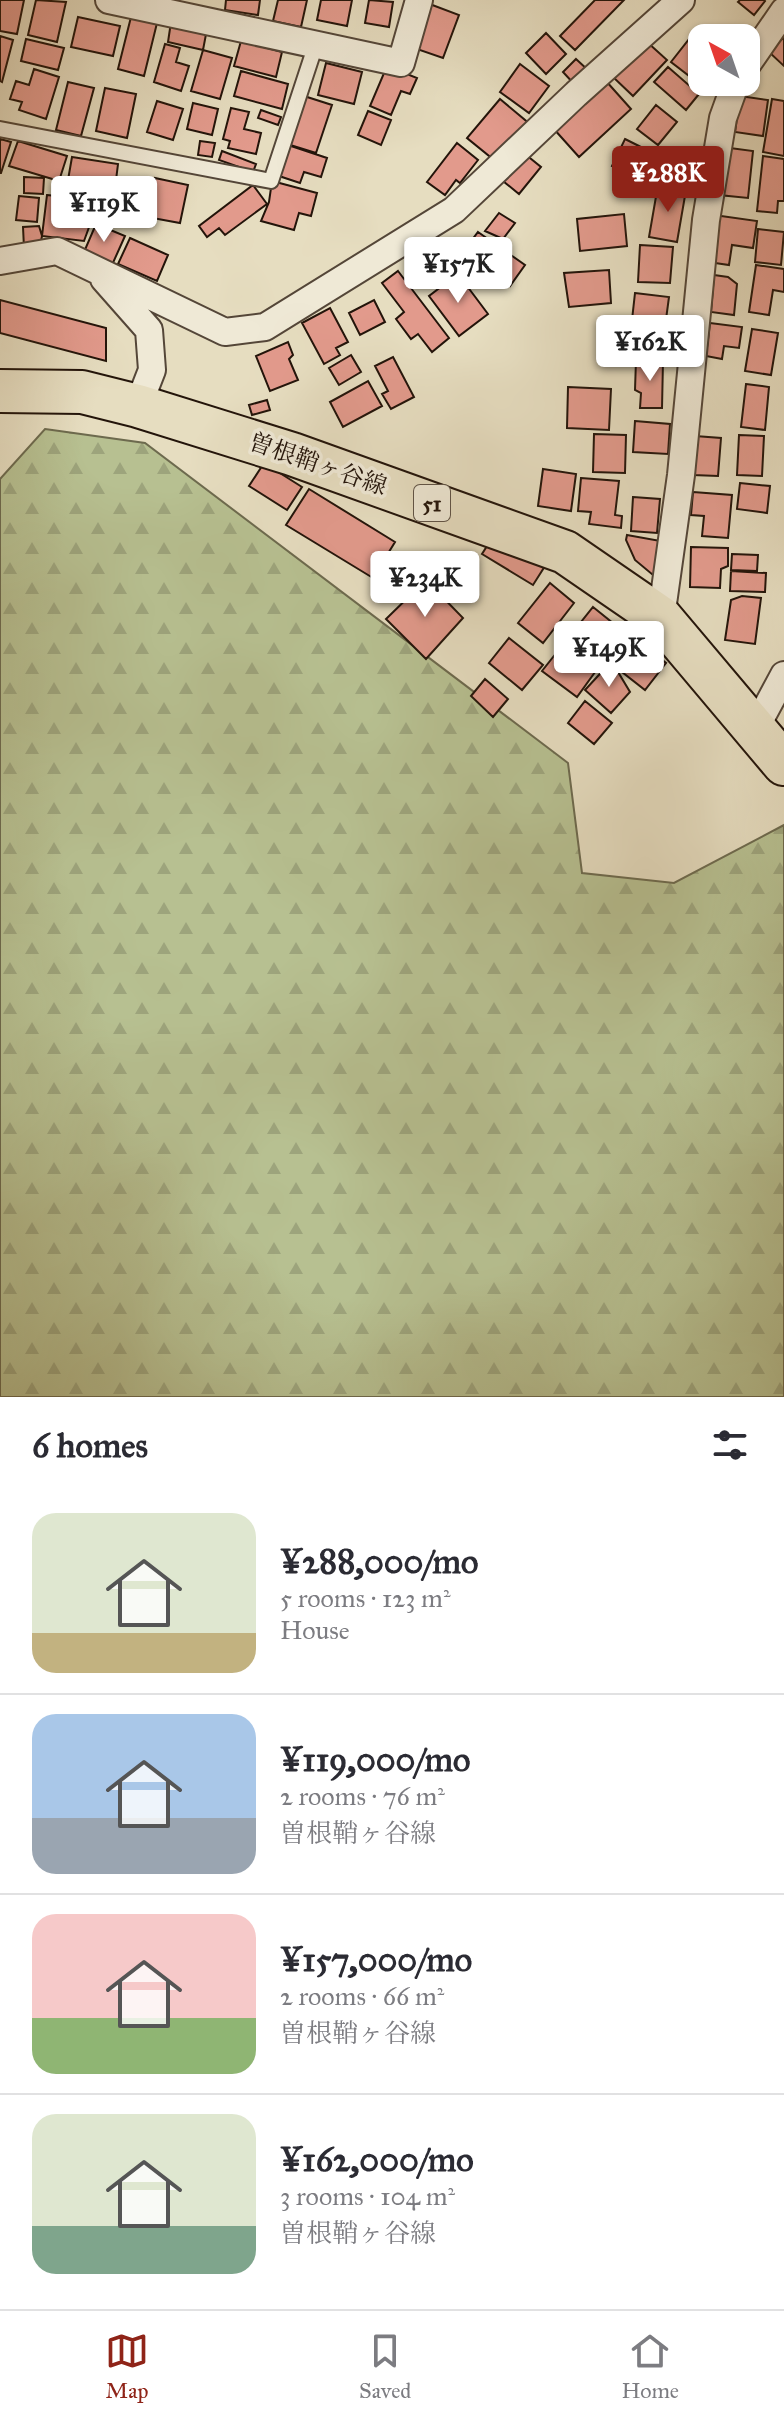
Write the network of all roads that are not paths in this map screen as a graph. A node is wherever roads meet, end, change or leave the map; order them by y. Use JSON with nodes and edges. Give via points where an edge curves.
{"nodes":[{"id":1,"x":109,"y":0,"type":"edge"},
{"id":2,"x":419,"y":0,"type":"edge"},
{"id":3,"x":681,"y":0,"type":"edge"},
{"id":4,"x":780,"y":0,"type":"edge"},
{"id":5,"x":784,"y":8,"type":"edge"},
{"id":6,"x":316,"y":44,"type":"junction"},
{"id":7,"x":760,"y":45,"type":"edge"},
{"id":8,"x":731,"y":96,"type":"edge"},
{"id":9,"x":0,"y":129,"type":"edge"},
{"id":10,"x":0,"y":261,"type":"edge"},
{"id":11,"x":96,"y":271,"type":"junction"},
{"id":12,"x":0,"y":391,"type":"edge"},
{"id":13,"x":138,"y":406,"type":"junction"},
{"id":14,"x":661,"y":618,"type":"junction"},
{"id":15,"x":784,"y":675,"type":"edge"},
{"id":16,"x":755,"y":729,"type":"junction"},
{"id":17,"x":784,"y":764,"type":"edge"}],
"edges":[{"from":1,"to":6,"type":"street"},
{"from":2,"to":6,"type":"street","via":[[401,63]]},
{"from":3,"to":11,"type":"street","via":[[454,210],[265,327],[225,332]]},
{"from":4,"to":5,"type":"street"},
{"from":5,"to":7,"type":"street"},
{"from":6,"to":9,"type":"lane","via":[[271,181]]},
{"from":8,"to":14,"type":"street","via":[[706,220]]},
{"from":10,"to":11,"type":"street","via":[[57,251]]},
{"from":11,"to":13,"type":"street","via":[[149,330],[152,370]]},
{"from":12,"to":13,"type":"main road","name":"曽根鞘ヶ谷線","number":"51","via":[[82,392]]},
{"from":13,"to":14,"type":"main road","name":"曽根鞘ヶ谷線","number":"51","via":[[292,454],[565,552]]},
{"from":14,"to":16,"type":"main road","name":"曽根鞘ヶ谷線","number":"51"},
{"from":15,"to":16,"type":"street"},
{"from":16,"to":17,"type":"main road","name":"曽根鞘ヶ谷線","number":"51"}]}
